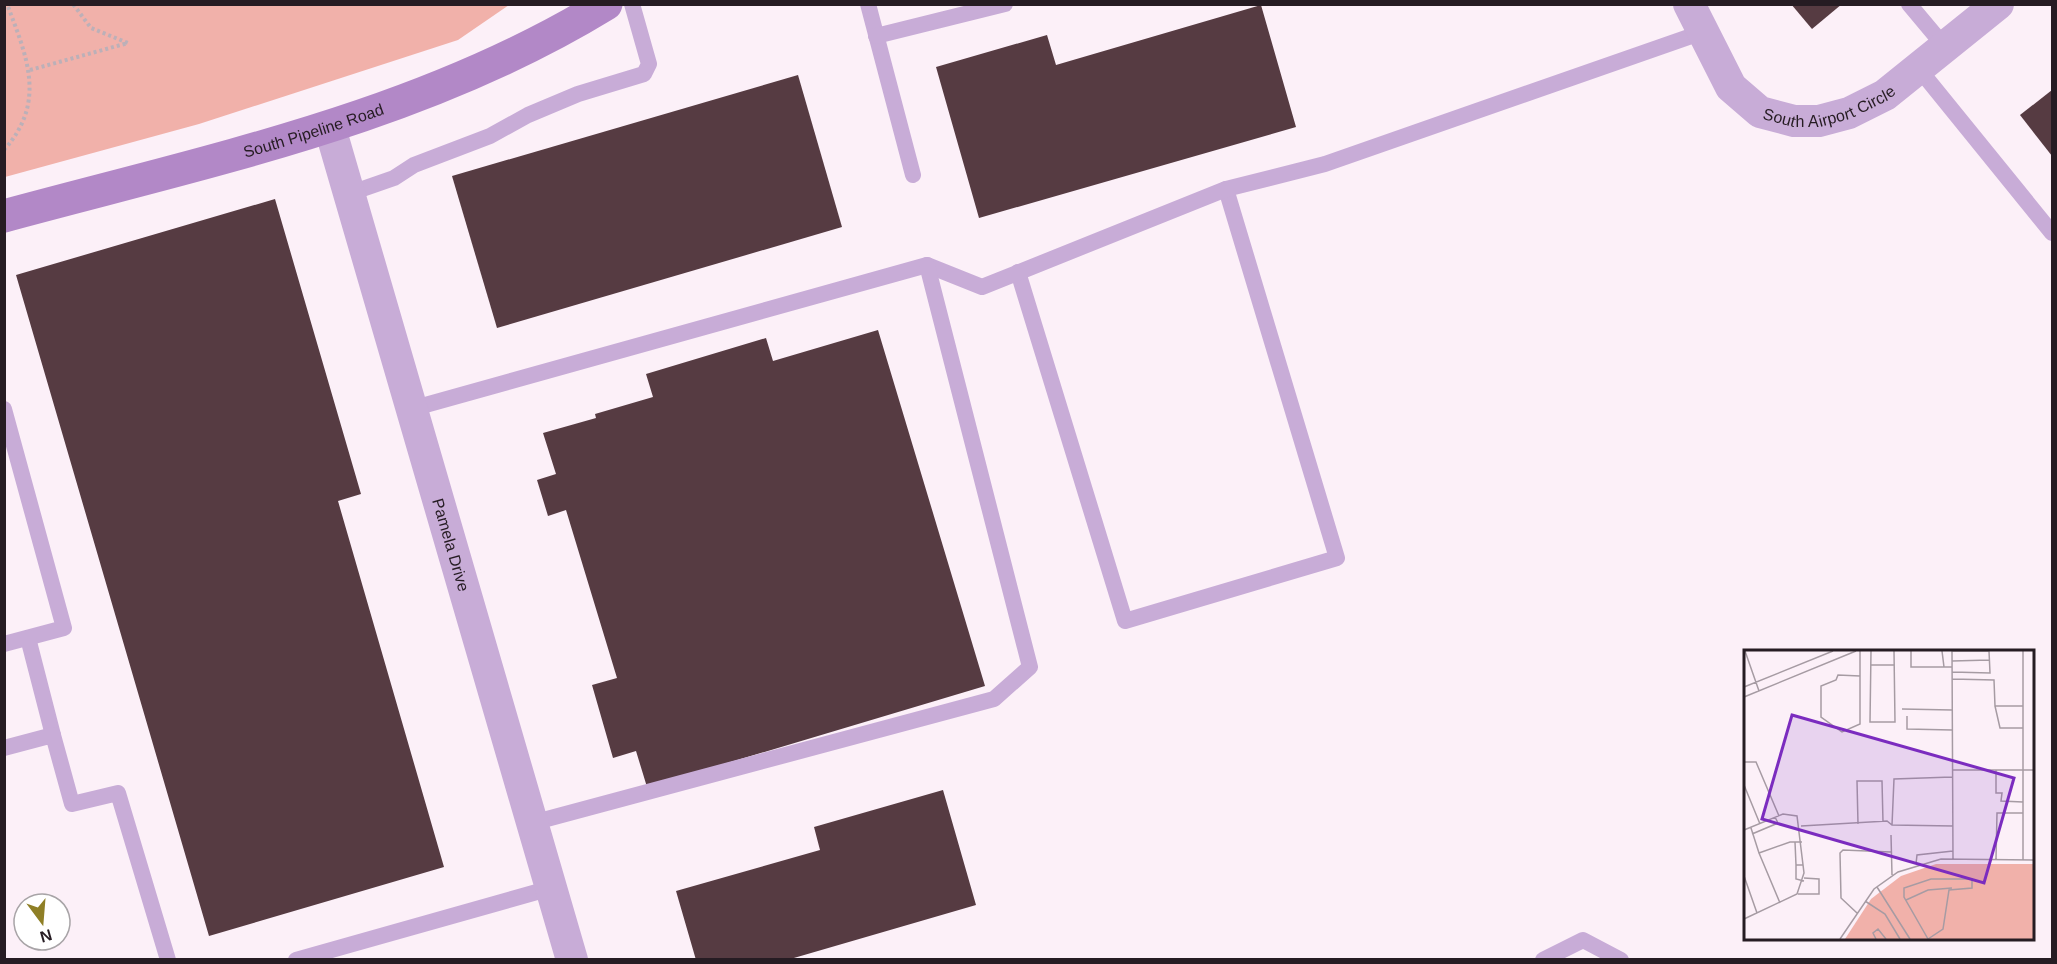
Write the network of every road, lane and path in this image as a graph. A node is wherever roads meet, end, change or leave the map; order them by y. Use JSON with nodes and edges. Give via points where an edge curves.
{"nodes":[{"id":1,"x":7,"y":4,"type":"edge"},
{"id":2,"x":73,"y":4,"type":"edge"},
{"id":3,"x":606,"y":4,"type":"edge"},
{"id":4,"x":632,"y":4,"type":"edge"},
{"id":5,"x":868,"y":4,"type":"edge"},
{"id":6,"x":1005,"y":4,"type":"edge"},
{"id":7,"x":1909,"y":4,"type":"edge"},
{"id":8,"x":1998,"y":4,"type":"edge"},
{"id":9,"x":1696,"y":18,"type":"edge"},
{"id":10,"x":876,"y":36,"type":"junction"},
{"id":11,"x":1945,"y":47,"type":"junction"},
{"id":12,"x":1918,"y":69,"type":"junction"},
{"id":13,"x":30,"y":70,"type":"junction"},
{"id":14,"x":330,"y":128,"type":"junction"},
{"id":15,"x":4,"y":150,"type":"edge"},
{"id":16,"x":913,"y":175,"type":"dead end"},
{"id":17,"x":1226,"y":189,"type":"junction"},
{"id":18,"x":348,"y":194,"type":"junction"},
{"id":19,"x":4,"y":216,"type":"edge"},
{"id":20,"x":2052,"y":233,"type":"edge"},
{"id":21,"x":927,"y":265,"type":"junction"},
{"id":22,"x":1018,"y":272,"type":"junction"},
{"id":23,"x":4,"y":409,"type":"edge"},
{"id":24,"x":411,"y":409,"type":"junction"},
{"id":25,"x":28,"y":638,"type":"junction"},
{"id":26,"x":4,"y":644,"type":"edge"},
{"id":27,"x":53,"y":735,"type":"junction"},
{"id":28,"x":4,"y":748,"type":"edge"},
{"id":29,"x":532,"y":823,"type":"junction"},
{"id":30,"x":551,"y":888,"type":"junction"},
{"id":31,"x":168,"y":960,"type":"edge"},
{"id":32,"x":296,"y":960,"type":"edge"},
{"id":33,"x":572,"y":960,"type":"edge"},
{"id":34,"x":1543,"y":960,"type":"edge"},
{"id":35,"x":1621,"y":960,"type":"edge"}],
"edges":[{"from":1,"to":13,"type":"path"},
{"from":2,"to":13,"type":"path","via":[[91,28],[128,44]]},
{"from":3,"to":14,"type":"street","name":"South Pipeline Road","via":[[561,32],[492,66]]},
{"from":4,"to":18,"type":"lane","via":[[649,64],[644,74],[578,94],[490,136],[414,165],[394,178]]},
{"from":5,"to":10,"type":"lane"},
{"from":6,"to":10,"type":"lane"},
{"from":7,"to":11,"type":"lane"},
{"from":8,"to":11,"type":"street","name":"South Airport Circle"},
{"from":9,"to":12,"type":"street","name":"South Airport Circle","via":[[1731,87],[1760,112],[1794,122],[1819,121],[1849,113],[1885,95]]},
{"from":9,"to":17,"type":"lane","via":[[1325,164]]},
{"from":10,"to":16,"type":"lane"},
{"from":11,"to":12,"type":"street","name":"South Airport Circle"},
{"from":12,"to":20,"type":"lane"},
{"from":13,"to":15,"type":"path","via":[[30,103],[14,139]]},
{"from":14,"to":18,"type":"street","name":"Pamela Drive"},
{"from":14,"to":19,"type":"street","name":"South Pipeline Road"},
{"from":17,"to":22,"type":"lane"},
{"from":17,"to":22,"type":"lane","via":[[1337,558],[1125,621]]},
{"from":18,"to":24,"type":"street","name":"Pamela Drive"},
{"from":21,"to":22,"type":"lane","via":[[982,287]]},
{"from":21,"to":24,"type":"lane"},
{"from":21,"to":29,"type":"lane","via":[[1030,667],[994,699]]},
{"from":23,"to":25,"type":"lane","via":[[64,628]]},
{"from":24,"to":29,"type":"street","name":"Pamela Drive"},
{"from":25,"to":26,"type":"lane"},
{"from":25,"to":27,"type":"lane"},
{"from":27,"to":28,"type":"lane"},
{"from":27,"to":31,"type":"lane","via":[[72,804],[118,793]]},
{"from":29,"to":30,"type":"street","name":"Pamela Drive"},
{"from":30,"to":32,"type":"lane"},
{"from":30,"to":33,"type":"street","name":"Pamela Drive"},
{"from":34,"to":35,"type":"lane","via":[[1583,940]]}]}
